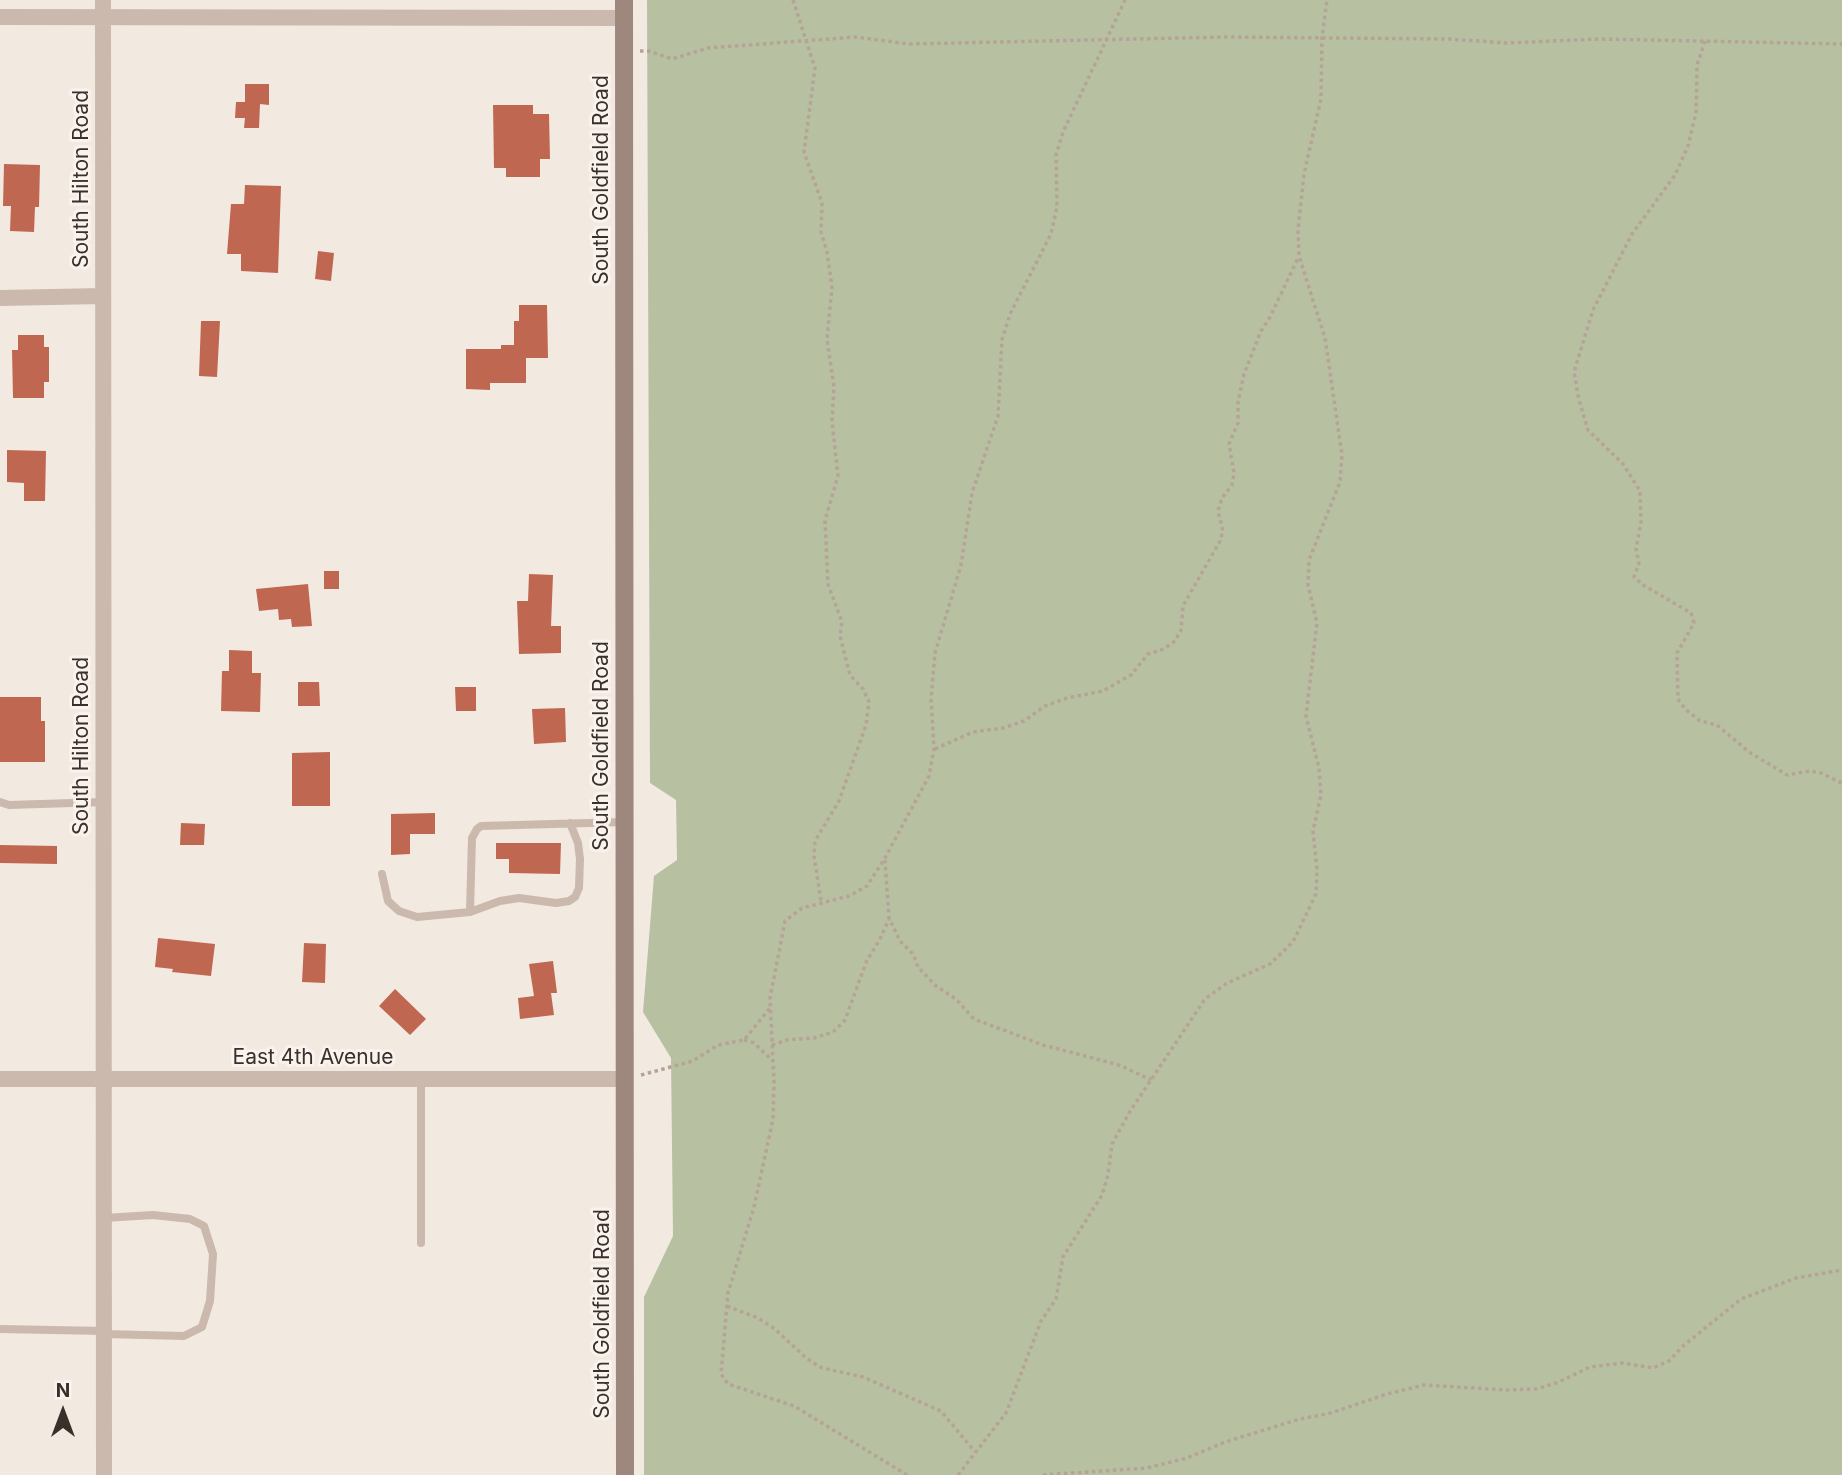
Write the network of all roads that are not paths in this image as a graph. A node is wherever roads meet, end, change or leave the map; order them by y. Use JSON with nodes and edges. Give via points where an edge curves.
{"nodes":[{"id":1,"x":103,"y":8,"type":"edge"},
{"id":2,"x":624,"y":9,"type":"edge"},
{"id":3,"x":0,"y":17,"type":"edge"},
{"id":4,"x":103,"y":296,"type":"junction"},
{"id":5,"x":0,"y":298,"type":"edge"},
{"id":6,"x":0,"y":802,"type":"edge"},
{"id":7,"x":104,"y":802,"type":"junction"},
{"id":8,"x":625,"y":822,"type":"junction"},
{"id":9,"x":570,"y":823,"type":"junction"},
{"id":10,"x":382,"y":874,"type":"dead end"},
{"id":11,"x":470,"y":912,"type":"junction"},
{"id":12,"x":0,"y":1079,"type":"edge"},
{"id":13,"x":104,"y":1079,"type":"junction"},
{"id":14,"x":421,"y":1079,"type":"junction"},
{"id":15,"x":625,"y":1079,"type":"junction"},
{"id":16,"x":104,"y":1218,"type":"junction"},
{"id":17,"x":421,"y":1243,"type":"dead end"},
{"id":18,"x":0,"y":1329,"type":"edge"},
{"id":19,"x":104,"y":1332,"type":"junction"},
{"id":20,"x":104,"y":1475,"type":"edge"},
{"id":21,"x":625,"y":1475,"type":"edge"}],
"edges":[{"from":1,"to":2,"type":"street"},
{"from":1,"to":3,"type":"street"},
{"from":1,"to":4,"type":"street","name":"South Hilton Road"},
{"from":2,"to":8,"type":"main road","name":"South Goldfield Road"},
{"from":4,"to":5,"type":"street"},
{"from":4,"to":7,"type":"street","name":"South Hilton Road"},
{"from":6,"to":7,"type":"lane"},
{"from":7,"to":13,"type":"street","name":"South Hilton Road"},
{"from":8,"to":9,"type":"lane"},
{"from":8,"to":15,"type":"main road","name":"South Goldfield Road"},
{"from":9,"to":11,"type":"lane","via":[[477,829],[472,838]]},
{"from":9,"to":11,"type":"lane","via":[[580,859],[575,897],[555,902],[519,898]]},
{"from":10,"to":11,"type":"lane","via":[[388,901],[399,911],[417,916]]},
{"from":12,"to":13,"type":"street","name":"East 4th Avenue"},
{"from":13,"to":14,"type":"street","name":"East 4th Avenue"},
{"from":13,"to":16,"type":"street","name":"South Hilton Road"},
{"from":14,"to":15,"type":"street","name":"East 4th Avenue"},
{"from":14,"to":17,"type":"lane"},
{"from":15,"to":21,"type":"main road","name":"South Goldfield Road"},
{"from":16,"to":19,"type":"street","name":"South Hilton Road"},
{"from":16,"to":19,"type":"lane","via":[[153,1215],[190,1219],[204,1226],[213,1254],[210,1301],[202,1327],[184,1336]]},
{"from":18,"to":19,"type":"lane"},
{"from":19,"to":20,"type":"street","name":"South Hilton Road"}]}
